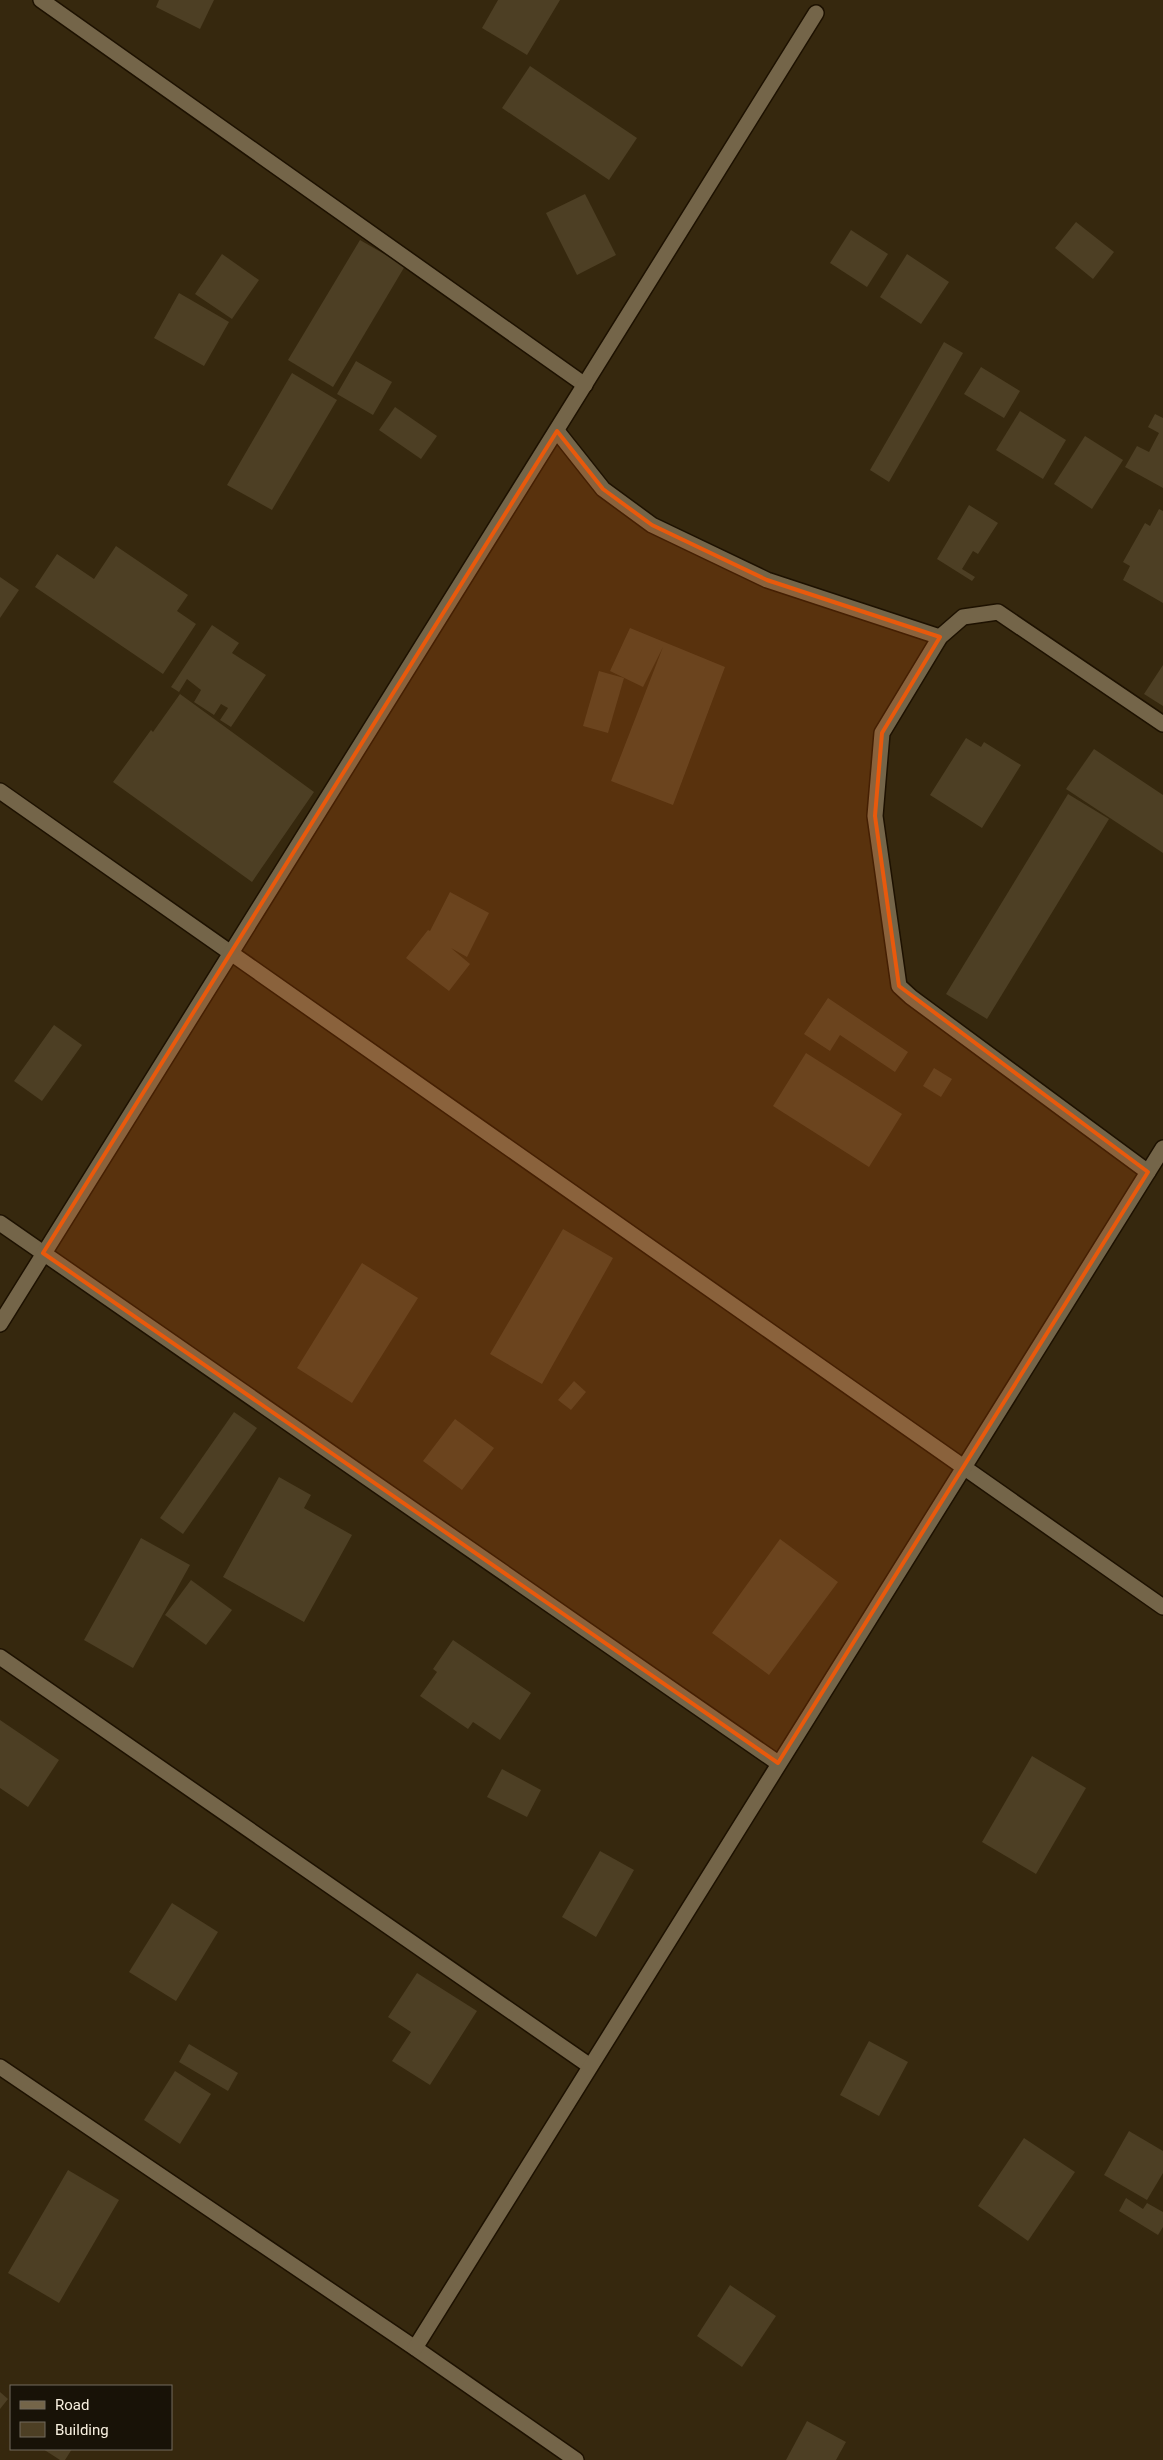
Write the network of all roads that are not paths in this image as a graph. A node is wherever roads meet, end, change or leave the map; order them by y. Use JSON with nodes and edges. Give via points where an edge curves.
{"nodes":[{"id":1,"x":41,"y":0,"type":"edge"},
{"id":2,"x":816,"y":12,"type":"dead end"},
{"id":3,"x":585,"y":385,"type":"junction"},
{"id":4,"x":557,"y":431,"type":"junction"},
{"id":5,"x":940,"y":637,"type":"junction"},
{"id":6,"x":1163,"y":724,"type":"edge"},
{"id":7,"x":0,"y":791,"type":"edge"},
{"id":8,"x":232,"y":954,"type":"junction"},
{"id":9,"x":1163,"y":1148,"type":"edge"},
{"id":10,"x":1148,"y":1172,"type":"junction"},
{"id":11,"x":0,"y":1223,"type":"edge"},
{"id":12,"x":43,"y":1253,"type":"junction"},
{"id":13,"x":0,"y":1324,"type":"edge"},
{"id":14,"x":964,"y":1467,"type":"junction"},
{"id":15,"x":1163,"y":1607,"type":"edge"},
{"id":16,"x":0,"y":1658,"type":"edge"},
{"id":17,"x":778,"y":1763,"type":"junction"},
{"id":18,"x":590,"y":2066,"type":"junction"},
{"id":19,"x":0,"y":2067,"type":"edge"},
{"id":20,"x":415,"y":2348,"type":"junction"},
{"id":21,"x":576,"y":2460,"type":"edge"}],
"edges":[{"from":1,"to":3,"type":"street"},
{"from":2,"to":3,"type":"street"},
{"from":3,"to":4,"type":"street"},
{"from":4,"to":5,"type":"street","via":[[603,489],[652,525],[767,580]]},
{"from":4,"to":8,"type":"street"},
{"from":5,"to":6,"type":"street","via":[[963,617],[998,612]]},
{"from":5,"to":10,"type":"street","via":[[882,732],[875,816],[899,986]]},
{"from":7,"to":8,"type":"street"},
{"from":8,"to":12,"type":"street"},
{"from":8,"to":14,"type":"street"},
{"from":9,"to":10,"type":"street"},
{"from":10,"to":14,"type":"street"},
{"from":11,"to":12,"type":"street"},
{"from":12,"to":13,"type":"street"},
{"from":12,"to":17,"type":"street"},
{"from":14,"to":15,"type":"street"},
{"from":14,"to":17,"type":"street"},
{"from":16,"to":18,"type":"street"},
{"from":17,"to":18,"type":"street"},
{"from":18,"to":20,"type":"street"},
{"from":19,"to":20,"type":"street"},
{"from":20,"to":21,"type":"street"}]}
